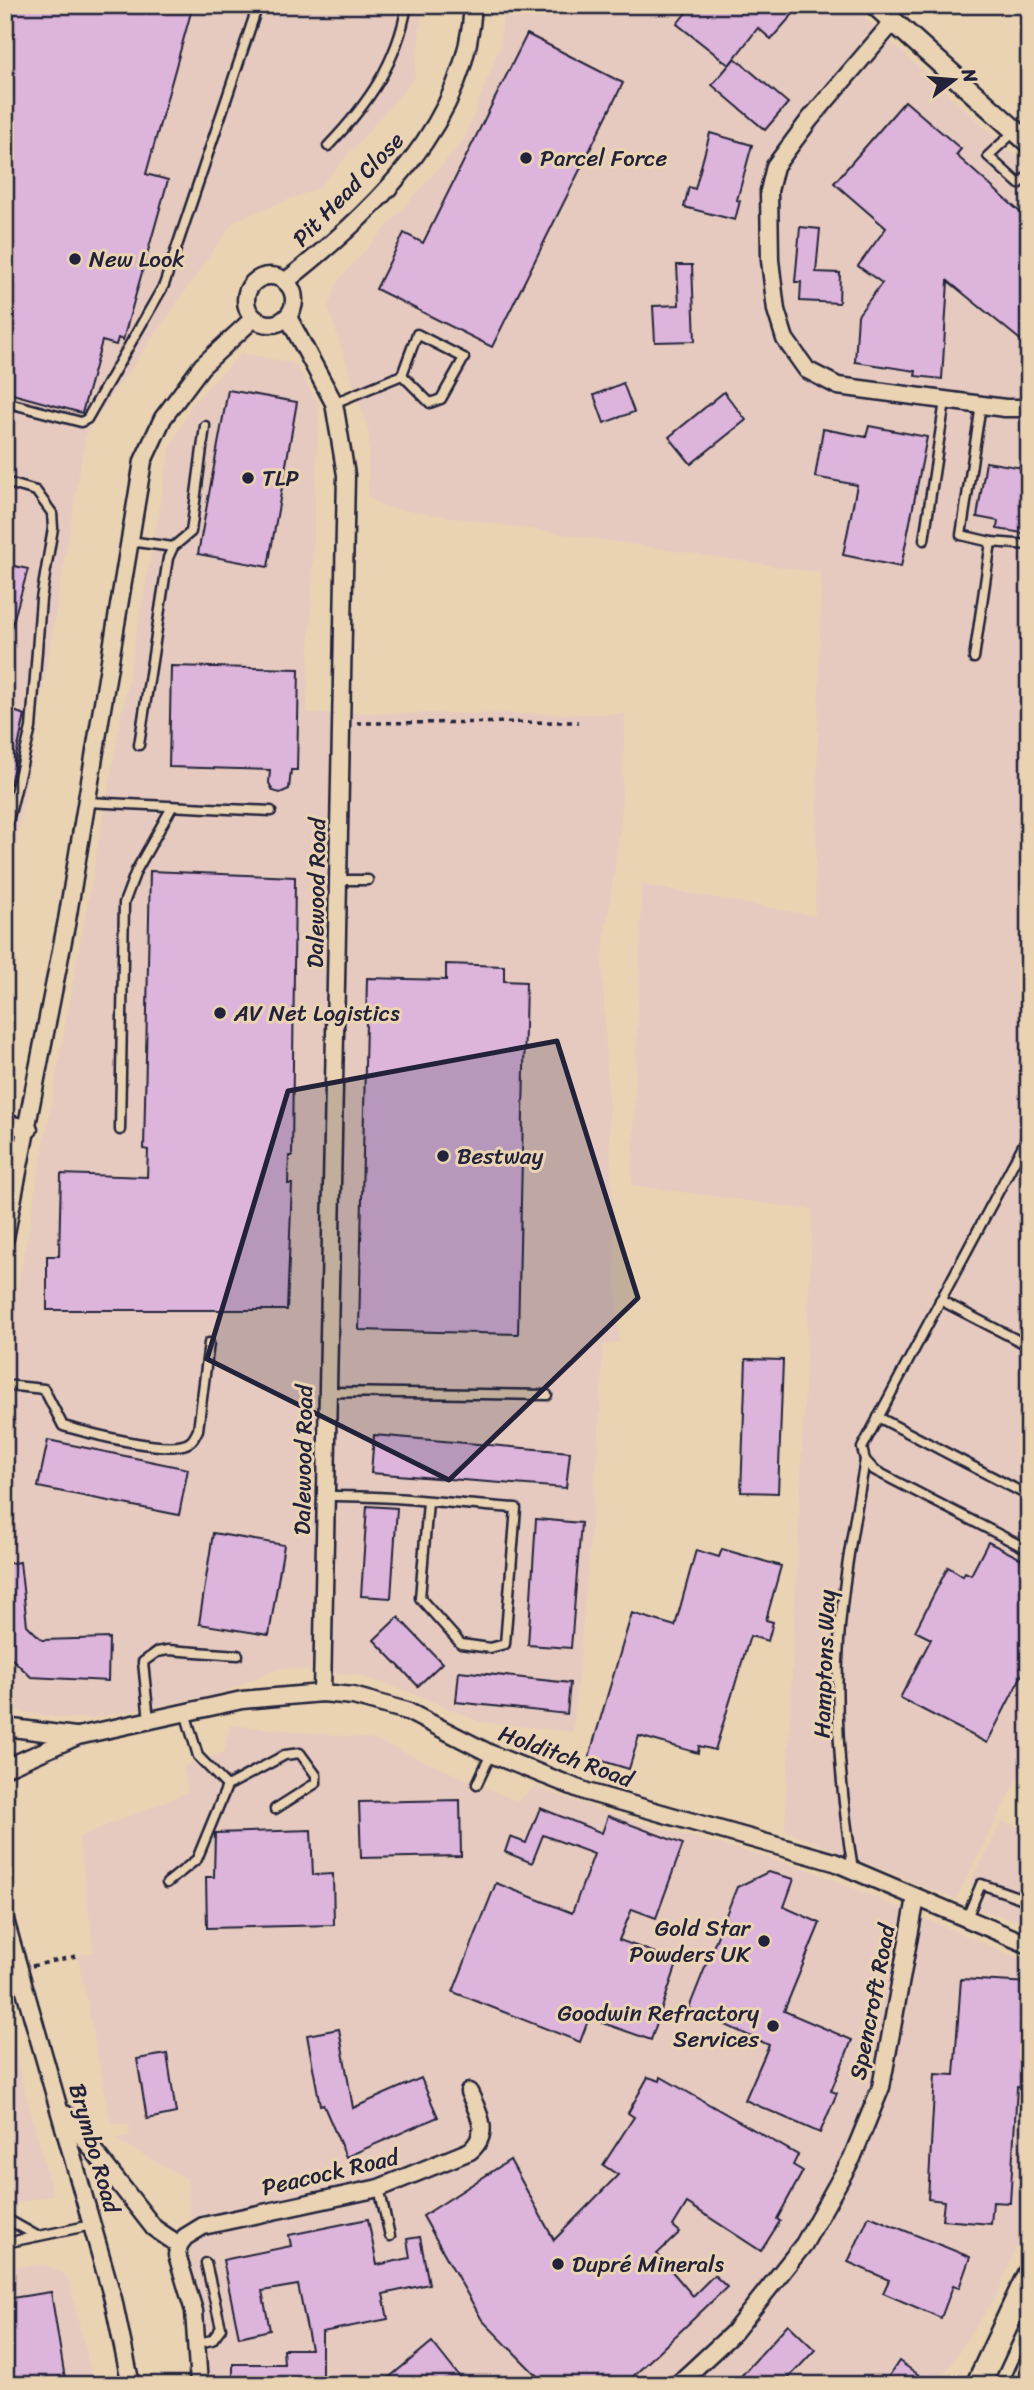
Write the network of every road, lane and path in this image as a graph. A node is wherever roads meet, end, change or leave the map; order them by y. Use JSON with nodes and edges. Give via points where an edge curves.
{"nodes":[{"id":1,"x":258,"y":5,"type":"edge"},
{"id":2,"x":407,"y":5,"type":"edge"},
{"id":3,"x":473,"y":5,"type":"edge"},
{"id":4,"x":876,"y":5,"type":"edge"},
{"id":5,"x":893,"y":22,"type":"junction"},
{"id":6,"x":1022,"y":137,"type":"edge"},
{"id":7,"x":328,"y":146,"type":"dead end"},
{"id":8,"x":1029,"y":175,"type":"edge"},
{"id":9,"x":286,"y":281,"type":"junction"},
{"id":10,"x":288,"y":317,"type":"junction"},
{"id":11,"x":254,"y":318,"type":"junction"},
{"id":12,"x":402,"y":375,"type":"junction"},
{"id":13,"x":5,"y":401,"type":"edge"},
{"id":14,"x":945,"y":401,"type":"junction"},
{"id":15,"x":334,"y":403,"type":"junction"},
{"id":16,"x":981,"y":405,"type":"junction"},
{"id":17,"x":1029,"y":408,"type":"edge"},
{"id":18,"x":205,"y":426,"type":"dead end"},
{"id":19,"x":5,"y":482,"type":"edge"},
{"id":20,"x":924,"y":540,"type":"dead end"},
{"id":21,"x":129,"y":541,"type":"junction"},
{"id":22,"x":992,"y":542,"type":"junction"},
{"id":23,"x":1029,"y":545,"type":"edge"},
{"id":24,"x":173,"y":547,"type":"junction"},
{"id":25,"x":974,"y":658,"type":"dead end"},
{"id":26,"x":578,"y":722,"type":"dead end"},
{"id":27,"x":356,"y":723,"type":"dead end"},
{"id":28,"x":139,"y":745,"type":"dead end"},
{"id":29,"x":87,"y":802,"type":"junction"},
{"id":30,"x":172,"y":807,"type":"junction"},
{"id":31,"x":271,"y":811,"type":"dead end"},
{"id":32,"x":5,"y":834,"type":"edge"},
{"id":33,"x":339,"y":880,"type":"junction"},
{"id":34,"x":368,"y":880,"type":"dead end"},
{"id":35,"x":5,"y":1123,"type":"edge"},
{"id":36,"x":29,"y":1129,"type":"junction"},
{"id":37,"x":120,"y":1130,"type":"dead end"},
{"id":38,"x":1029,"y":1134,"type":"edge"},
{"id":39,"x":5,"y":1238,"type":"edge"},
{"id":40,"x":940,"y":1300,"type":"junction"},
{"id":41,"x":209,"y":1343,"type":"dead end"},
{"id":42,"x":1029,"y":1346,"type":"edge"},
{"id":43,"x":5,"y":1385,"type":"edge"},
{"id":44,"x":327,"y":1392,"type":"junction"},
{"id":45,"x":547,"y":1395,"type":"dead end"},
{"id":46,"x":878,"y":1417,"type":"junction"},
{"id":47,"x":865,"y":1460,"type":"junction"},
{"id":48,"x":325,"y":1496,"type":"junction"},
{"id":49,"x":1029,"y":1496,"type":"edge"},
{"id":50,"x":428,"y":1502,"type":"junction"},
{"id":51,"x":1029,"y":1550,"type":"edge"},
{"id":52,"x":238,"y":1654,"type":"dead end"},
{"id":53,"x":321,"y":1693,"type":"junction"},
{"id":54,"x":185,"y":1712,"type":"junction"},
{"id":55,"x":149,"y":1720,"type":"junction"},
{"id":56,"x":5,"y":1727,"type":"edge"},
{"id":57,"x":78,"y":1736,"type":"junction"},
{"id":58,"x":491,"y":1754,"type":"junction"},
{"id":59,"x":5,"y":1768,"type":"edge"},
{"id":60,"x":477,"y":1784,"type":"dead end"},
{"id":61,"x":227,"y":1786,"type":"junction"},
{"id":62,"x":275,"y":1809,"type":"dead end"},
{"id":63,"x":853,"y":1870,"type":"junction"},
{"id":64,"x":167,"y":1882,"type":"dead end"},
{"id":65,"x":916,"y":1898,"type":"junction"},
{"id":66,"x":1029,"y":1901,"type":"edge"},
{"id":67,"x":5,"y":1904,"type":"edge"},
{"id":68,"x":966,"y":1920,"type":"junction"},
{"id":69,"x":6,"y":1922,"type":"edge"},
{"id":70,"x":1029,"y":1945,"type":"edge"},
{"id":71,"x":76,"y":1956,"type":"dead end"},
{"id":72,"x":20,"y":1969,"type":"junction"},
{"id":73,"x":469,"y":2092,"type":"dead end"},
{"id":74,"x":61,"y":2110,"type":"junction"},
{"id":75,"x":379,"y":2188,"type":"junction"},
{"id":76,"x":5,"y":2218,"type":"edge"},
{"id":77,"x":93,"y":2225,"type":"junction"},
{"id":78,"x":37,"y":2236,"type":"junction"},
{"id":79,"x":390,"y":2236,"type":"dead end"},
{"id":80,"x":5,"y":2243,"type":"edge"},
{"id":81,"x":179,"y":2245,"type":"junction"},
{"id":82,"x":206,"y":2263,"type":"dead end"},
{"id":83,"x":1029,"y":2275,"type":"edge"},
{"id":84,"x":198,"y":2343,"type":"junction"},
{"id":85,"x":1029,"y":2350,"type":"edge"},
{"id":86,"x":131,"y":2385,"type":"edge"},
{"id":87,"x":199,"y":2385,"type":"edge"},
{"id":88,"x":677,"y":2385,"type":"edge"},
{"id":89,"x":978,"y":2385,"type":"edge"},
{"id":90,"x":1014,"y":2385,"type":"edge"}],
"edges":[{"from":1,"to":13,"type":"lane","via":[[164,285],[87,419],[81,422]]},
{"from":2,"to":7,"type":"lane","via":[[390,65],[373,94]]},
{"from":3,"to":9,"type":"street","name":"Pit Head Close","via":[[452,99],[432,132],[408,166]]},
{"from":4,"to":5,"type":"street"},
{"from":5,"to":6,"type":"street"},
{"from":5,"to":14,"type":"street","via":[[775,166],[769,191],[776,310],[785,339],[807,370],[838,386]]},
{"from":6,"to":8,"type":"lane","via":[[988,156],[1020,184]]},
{"from":9,"to":10,"type":"street","name":"Dalewood Road","via":[[295,295]]},
{"from":9,"to":11,"type":"street","via":[[262,276],[250,285],[246,302]]},
{"from":10,"to":11,"type":"street","via":[[275,324]]},
{"from":10,"to":15,"type":"street","name":"Dalewood Road"},
{"from":11,"to":21,"type":"street","via":[[202,366],[163,418],[143,461]]},
{"from":12,"to":12,"type":"lane","via":[[417,334],[464,358],[440,398],[430,403]]},
{"from":12,"to":15,"type":"lane"},
{"from":14,"to":16,"type":"street"},
{"from":14,"to":20,"type":"lane"},
{"from":15,"to":33,"type":"street","name":"Dalewood Road","via":[[346,475]]},
{"from":16,"to":17,"type":"street"},
{"from":16,"to":22,"type":"lane","via":[[961,535]]},
{"from":18,"to":24,"type":"lane","via":[[191,532]]},
{"from":19,"to":32,"type":"lane","via":[[36,491],[52,513],[53,528],[41,599],[31,728]]},
{"from":21,"to":24,"type":"lane"},
{"from":21,"to":29,"type":"street"},
{"from":22,"to":23,"type":"lane"},
{"from":22,"to":25,"type":"lane"},
{"from":24,"to":28,"type":"lane","via":[[167,558]]},
{"from":26,"to":27,"type":"path"},
{"from":29,"to":30,"type":"lane"},
{"from":29,"to":36,"type":"street"},
{"from":30,"to":31,"type":"lane"},
{"from":30,"to":37,"type":"lane","via":[[124,903]]},
{"from":33,"to":34,"type":"lane"},
{"from":33,"to":44,"type":"street","name":"Dalewood Road"},
{"from":35,"to":36,"type":"street"},
{"from":36,"to":39,"type":"street"},
{"from":38,"to":40,"type":"lane","name":"Hamptons Way"},
{"from":40,"to":42,"type":"lane"},
{"from":40,"to":46,"type":"lane","name":"Hamptons Way"},
{"from":41,"to":43,"type":"lane","via":[[198,1430],[192,1442],[181,1446],[62,1426],[44,1389]]},
{"from":44,"to":45,"type":"lane"},
{"from":44,"to":48,"type":"street","name":"Dalewood Road"},
{"from":46,"to":47,"type":"lane","name":"Hamptons Way","via":[[862,1448]]},
{"from":46,"to":49,"type":"lane"},
{"from":47,"to":51,"type":"lane","via":[[874,1470]]},
{"from":47,"to":63,"type":"lane","name":"Hamptons Way","via":[[839,1642],[841,1790]]},
{"from":48,"to":50,"type":"lane"},
{"from":48,"to":53,"type":"street","name":"Dalewood Road"},
{"from":50,"to":50,"type":"lane","via":[[516,1508],[505,1644],[461,1644],[421,1598]]},
{"from":52,"to":55,"type":"lane","via":[[157,1652],[144,1662]]},
{"from":53,"to":54,"type":"street","name":"Holditch Road","via":[[242,1700]]},
{"from":53,"to":58,"type":"street","name":"Holditch Road","via":[[354,1696],[407,1711]]},
{"from":54,"to":55,"type":"street","name":"Holditch Road"},
{"from":54,"to":61,"type":"lane","via":[[198,1756]]},
{"from":55,"to":57,"type":"street","name":"Holditch Road"},
{"from":56,"to":57,"type":"street","name":"Holditch Road"},
{"from":57,"to":59,"type":"street","name":"Holditch Road"},
{"from":58,"to":60,"type":"lane"},
{"from":58,"to":63,"type":"street","name":"Holditch Road","via":[[587,1792]]},
{"from":61,"to":62,"type":"lane","via":[[285,1755],[300,1753],[316,1783]]},
{"from":61,"to":64,"type":"lane","via":[[197,1859]]},
{"from":63,"to":65,"type":"street","name":"Holditch Road"},
{"from":65,"to":68,"type":"street","name":"Holditch Road"},
{"from":65,"to":88,"type":"street","name":"Spencroft Road","via":[[881,2087],[852,2158],[804,2244],[734,2332]]},
{"from":66,"to":68,"type":"lane","via":[[981,1884]]},
{"from":67,"to":69,"type":"street","name":"Brymbo Road"},
{"from":68,"to":70,"type":"street","name":"Holditch Road"},
{"from":69,"to":72,"type":"street","name":"Brymbo Road"},
{"from":71,"to":72,"type":"path"},
{"from":72,"to":74,"type":"street","name":"Brymbo Road"},
{"from":73,"to":75,"type":"street","name":"Peacock Road","via":[[481,2118],[480,2143],[447,2162]]},
{"from":74,"to":77,"type":"street","name":"Brymbo Road"},
{"from":74,"to":81,"type":"street","via":[[154,2228]]},
{"from":75,"to":79,"type":"lane"},
{"from":75,"to":81,"type":"street","name":"Peacock Road","via":[[203,2226]]},
{"from":76,"to":78,"type":"lane"},
{"from":77,"to":78,"type":"lane"},
{"from":77,"to":86,"type":"street","name":"Brymbo Road"},
{"from":78,"to":80,"type":"lane"},
{"from":81,"to":84,"type":"street","via":[[177,2255],[194,2311]]},
{"from":82,"to":84,"type":"lane","via":[[221,2328],[212,2340]]},
{"from":83,"to":89,"type":"main road"},
{"from":84,"to":87,"type":"street"},
{"from":85,"to":90,"type":"lane"}]}
